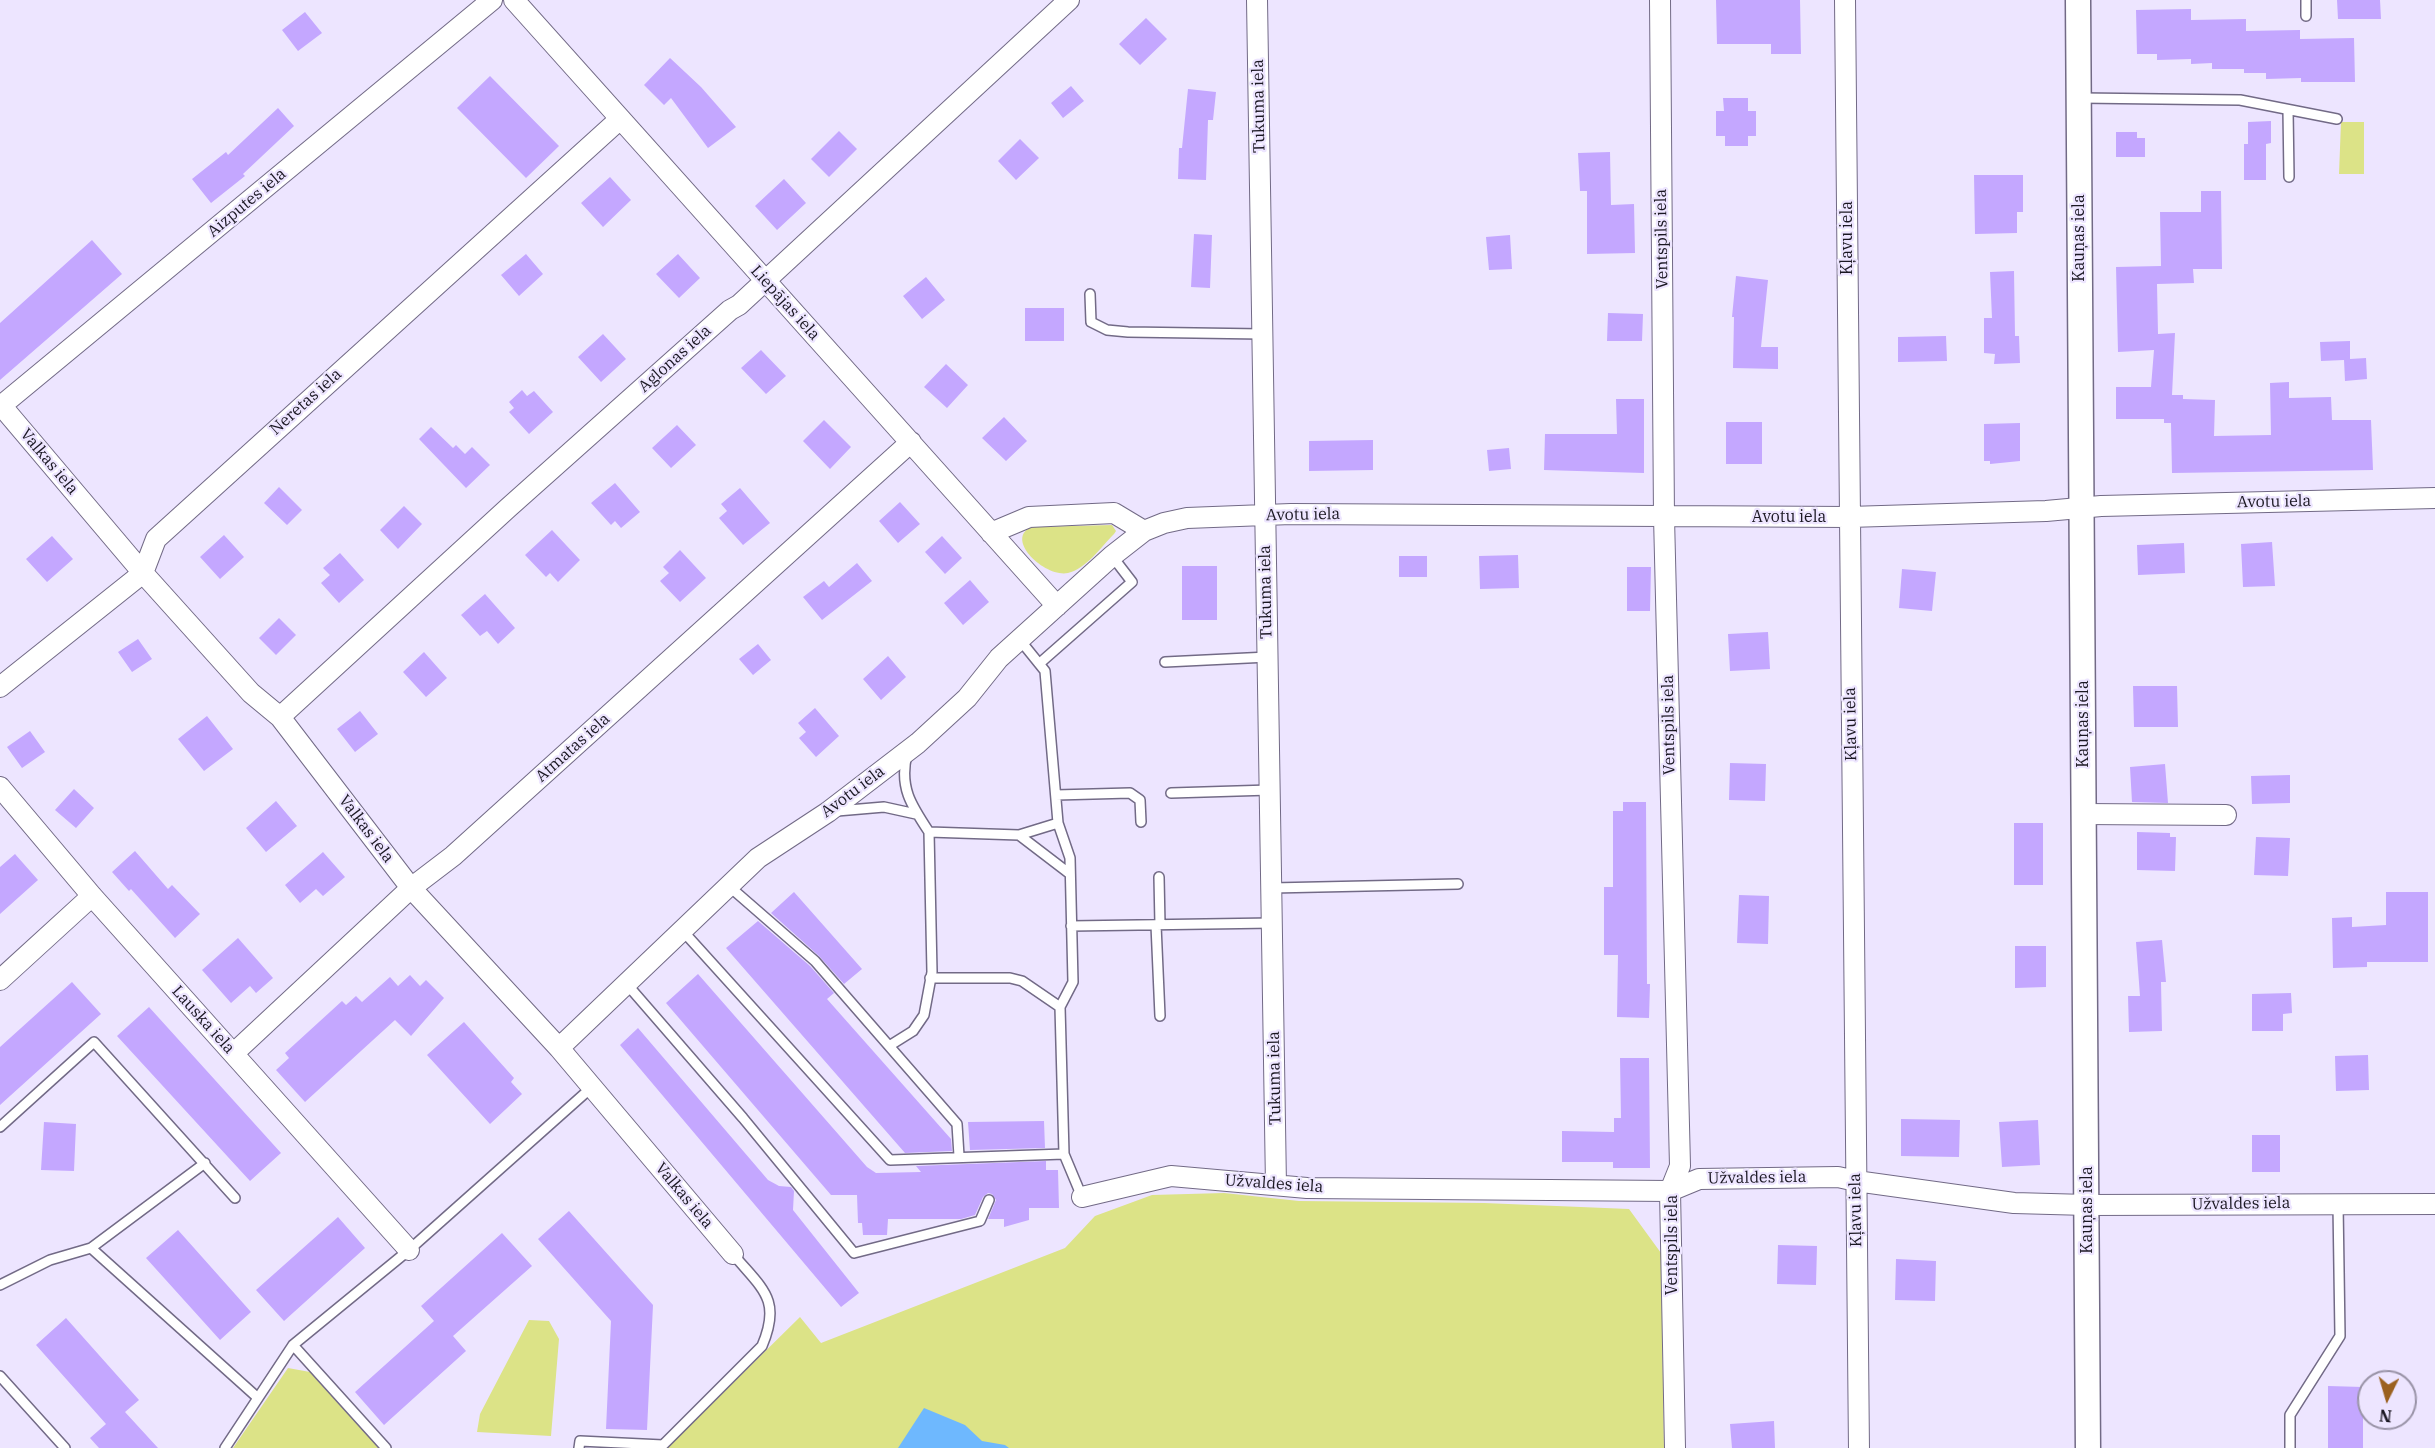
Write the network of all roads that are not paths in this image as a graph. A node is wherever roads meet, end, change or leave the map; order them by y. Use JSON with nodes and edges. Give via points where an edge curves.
{"nodes":[{"id":1,"x":492,"y":0,"type":"edge"},
{"id":2,"x":514,"y":0,"type":"edge"},
{"id":3,"x":1069,"y":0,"type":"edge"},
{"id":4,"x":1257,"y":0,"type":"edge"},
{"id":5,"x":1660,"y":0,"type":"edge"},
{"id":6,"x":1845,"y":0,"type":"edge"},
{"id":7,"x":2078,"y":0,"type":"edge"},
{"id":8,"x":2306,"y":0,"type":"edge"},
{"id":9,"x":2306,"y":16,"type":"dead end"},
{"id":10,"x":2079,"y":98,"type":"junction"},
{"id":11,"x":2288,"y":110,"type":"junction"},
{"id":12,"x":620,"y":118,"type":"junction"},
{"id":13,"x":2337,"y":119,"type":"dead end"},
{"id":14,"x":2289,"y":177,"type":"dead end"},
{"id":15,"x":765,"y":281,"type":"junction"},
{"id":16,"x":1090,"y":294,"type":"dead end"},
{"id":17,"x":1262,"y":334,"type":"junction"},
{"id":18,"x":1,"y":405,"type":"edge"},
{"id":19,"x":911,"y":442,"type":"junction"},
{"id":20,"x":2435,"y":498,"type":"edge"},
{"id":21,"x":2081,"y":508,"type":"junction"},
{"id":22,"x":1265,"y":515,"type":"junction"},
{"id":23,"x":1664,"y":517,"type":"junction"},
{"id":24,"x":1849,"y":517,"type":"junction"},
{"id":25,"x":1144,"y":531,"type":"junction"},
{"id":26,"x":991,"y":534,"type":"junction"},
{"id":27,"x":1112,"y":556,"type":"junction"},
{"id":28,"x":143,"y":573,"type":"junction"},
{"id":29,"x":1057,"y":606,"type":"junction"},
{"id":30,"x":1020,"y":639,"type":"junction"},
{"id":31,"x":1268,"y":657,"type":"junction"},
{"id":32,"x":1166,"y":662,"type":"dead end"},
{"id":33,"x":1040,"y":663,"type":"junction"},
{"id":34,"x":0,"y":687,"type":"edge"},
{"id":35,"x":280,"y":717,"type":"junction"},
{"id":36,"x":907,"y":751,"type":"junction"},
{"id":37,"x":0,"y":787,"type":"edge"},
{"id":38,"x":1270,"y":790,"type":"junction"},
{"id":39,"x":1171,"y":793,"type":"dead end"},
{"id":40,"x":1056,"y":795,"type":"junction"},
{"id":41,"x":828,"y":812,"type":"junction"},
{"id":42,"x":916,"y":814,"type":"junction"},
{"id":43,"x":2084,"y":814,"type":"junction"},
{"id":44,"x":2226,"y":815,"type":"dead end"},
{"id":45,"x":1141,"y":822,"type":"dead end"},
{"id":46,"x":1058,"y":823,"type":"junction"},
{"id":47,"x":929,"y":832,"type":"junction"},
{"id":48,"x":1019,"y":835,"type":"junction"},
{"id":49,"x":1070,"y":874,"type":"junction"},
{"id":50,"x":1159,"y":877,"type":"dead end"},
{"id":51,"x":1458,"y":884,"type":"dead end"},
{"id":52,"x":730,"y":887,"type":"junction"},
{"id":53,"x":411,"y":888,"type":"junction"},
{"id":54,"x":1272,"y":888,"type":"junction"},
{"id":55,"x":92,"y":896,"type":"junction"},
{"id":56,"x":1273,"y":923,"type":"junction"},
{"id":57,"x":1158,"y":925,"type":"junction"},
{"id":58,"x":1071,"y":926,"type":"junction"},
{"id":59,"x":682,"y":930,"type":"junction"},
{"id":60,"x":930,"y":978,"type":"junction"},
{"id":61,"x":0,"y":980,"type":"edge"},
{"id":62,"x":626,"y":982,"type":"junction"},
{"id":63,"x":1060,"y":1007,"type":"junction"},
{"id":64,"x":1160,"y":1016,"type":"dead end"},
{"id":65,"x":889,"y":1046,"type":"junction"},
{"id":66,"x":559,"y":1048,"type":"junction"},
{"id":67,"x":234,"y":1053,"type":"junction"},
{"id":68,"x":592,"y":1087,"type":"junction"},
{"id":69,"x":0,"y":1127,"type":"edge"},
{"id":70,"x":1064,"y":1154,"type":"junction"},
{"id":71,"x":959,"y":1156,"type":"junction"},
{"id":72,"x":205,"y":1163,"type":"junction"},
{"id":73,"x":1856,"y":1181,"type":"junction"},
{"id":74,"x":1276,"y":1185,"type":"junction"},
{"id":75,"x":1670,"y":1191,"type":"junction"},
{"id":76,"x":1082,"y":1197,"type":"joint"},
{"id":77,"x":235,"y":1198,"type":"dead end"},
{"id":78,"x":989,"y":1200,"type":"dead end"},
{"id":79,"x":2338,"y":1203,"type":"junction"},
{"id":80,"x":2435,"y":1204,"type":"edge"},
{"id":81,"x":2087,"y":1205,"type":"junction"},
{"id":82,"x":91,"y":1248,"type":"junction"},
{"id":83,"x":409,"y":1250,"type":"junction"},
{"id":84,"x":732,"y":1254,"type":"joint"},
{"id":85,"x":0,"y":1286,"type":"edge"},
{"id":86,"x":293,"y":1345,"type":"junction"},
{"id":87,"x":0,"y":1376,"type":"edge"},
{"id":88,"x":258,"y":1398,"type":"junction"},
{"id":89,"x":65,"y":1448,"type":"edge"},
{"id":90,"x":225,"y":1448,"type":"edge"},
{"id":91,"x":386,"y":1448,"type":"edge"},
{"id":92,"x":579,"y":1448,"type":"edge"},
{"id":93,"x":1675,"y":1448,"type":"edge"},
{"id":94,"x":1859,"y":1448,"type":"edge"},
{"id":95,"x":2088,"y":1448,"type":"edge"},
{"id":96,"x":2290,"y":1448,"type":"edge"}],
"edges":[{"from":1,"to":18,"type":"street","name":"Aizputes iela"},
{"from":2,"to":12,"type":"street","name":"Liepājas iela"},
{"from":3,"to":15,"type":"street","name":"Aglonas iela"},
{"from":4,"to":17,"type":"street","name":"Tukuma iela"},
{"from":5,"to":23,"type":"street","name":"Ventspils iela"},
{"from":6,"to":24,"type":"street","name":"Kļavu iela"},
{"from":7,"to":10,"type":"street","name":"Kauņas iela"},
{"from":8,"to":9,"type":"lane"},
{"from":10,"to":11,"type":"lane","via":[[2240,100]]},
{"from":10,"to":21,"type":"street","name":"Kauņas iela"},
{"from":11,"to":13,"type":"lane"},
{"from":11,"to":14,"type":"lane"},
{"from":12,"to":15,"type":"street","name":"Liepājas iela"},
{"from":12,"to":28,"type":"street","name":"Neretas iela","via":[[156,539]]},
{"from":15,"to":19,"type":"street","name":"Liepājas iela"},
{"from":15,"to":35,"type":"street","name":"Aglonas iela","via":[[508,508]]},
{"from":16,"to":17,"type":"lane","via":[[1091,322],[1107,330]]},
{"from":17,"to":22,"type":"street","name":"Tukuma iela"},
{"from":18,"to":28,"type":"street","name":"Valkas iela"},
{"from":19,"to":26,"type":"street","name":"Liepājas iela"},
{"from":19,"to":53,"type":"street","name":"Atmatas iela","via":[[453,856]]},
{"from":20,"to":21,"type":"street","name":"Avotu iela"},
{"from":21,"to":24,"type":"street","name":"Avotu iela"},
{"from":21,"to":43,"type":"street","name":"Kauņas iela"},
{"from":22,"to":23,"type":"street","name":"Avotu iela"},
{"from":22,"to":25,"type":"street","name":"Avotu iela","via":[[1188,518]]},
{"from":22,"to":31,"type":"street","name":"Tukuma iela"},
{"from":23,"to":24,"type":"street","name":"Avotu iela"},
{"from":23,"to":75,"type":"street","name":"Ventspils iela","via":[[1680,1166]]},
{"from":24,"to":73,"type":"street","name":"Kļavu iela"},
{"from":25,"to":26,"type":"street","via":[[1114,513],[1029,517]]},
{"from":25,"to":27,"type":"street","name":"Avotu iela"},
{"from":26,"to":29,"type":"street","name":"Liepājas iela"},
{"from":27,"to":29,"type":"street","name":"Avotu iela"},
{"from":27,"to":33,"type":"lane","via":[[1132,582]]},
{"from":28,"to":34,"type":"street"},
{"from":28,"to":35,"type":"street","name":"Valkas iela","via":[[251,693]]},
{"from":29,"to":30,"type":"street","name":"Avotu iela"},
{"from":30,"to":33,"type":"lane"},
{"from":30,"to":36,"type":"street","name":"Avotu iela","via":[[967,698]]},
{"from":31,"to":32,"type":"lane"},
{"from":31,"to":38,"type":"street","name":"Tukuma iela"},
{"from":33,"to":40,"type":"lane","via":[[1045,670]]},
{"from":35,"to":53,"type":"street","name":"Valkas iela"},
{"from":36,"to":41,"type":"street","name":"Avotu iela"},
{"from":36,"to":42,"type":"lane","via":[[905,787]]},
{"from":37,"to":55,"type":"street","name":"Lauska iela"},
{"from":38,"to":39,"type":"lane"},
{"from":38,"to":54,"type":"street","name":"Tukuma iela"},
{"from":40,"to":45,"type":"lane","via":[[1130,793],[1140,800]]},
{"from":40,"to":46,"type":"lane"},
{"from":41,"to":42,"type":"lane","via":[[884,807]]},
{"from":41,"to":52,"type":"street","name":"Avotu iela","via":[[758,858]]},
{"from":42,"to":47,"type":"lane"},
{"from":43,"to":44,"type":"street"},
{"from":43,"to":81,"type":"street","name":"Kauņas iela"},
{"from":46,"to":48,"type":"lane"},
{"from":46,"to":49,"type":"lane","via":[[1070,858]]},
{"from":47,"to":48,"type":"lane"},
{"from":47,"to":60,"type":"lane"},
{"from":48,"to":49,"type":"lane"},
{"from":49,"to":58,"type":"lane"},
{"from":50,"to":57,"type":"lane"},
{"from":51,"to":54,"type":"lane"},
{"from":52,"to":59,"type":"street","name":"Avotu iela"},
{"from":52,"to":65,"type":"lane","via":[[815,961]]},
{"from":53,"to":66,"type":"street","name":"Valkas iela"},
{"from":53,"to":67,"type":"street","name":"Atmatas iela"},
{"from":54,"to":56,"type":"street","name":"Tukuma iela"},
{"from":55,"to":61,"type":"street"},
{"from":55,"to":67,"type":"street","name":"Lauska iela"},
{"from":56,"to":57,"type":"lane"},
{"from":56,"to":74,"type":"street","name":"Tukuma iela"},
{"from":57,"to":58,"type":"lane"},
{"from":57,"to":64,"type":"lane"},
{"from":58,"to":63,"type":"lane","via":[[1073,982]]},
{"from":59,"to":62,"type":"street","name":"Avotu iela"},
{"from":59,"to":71,"type":"lane","via":[[890,1160]]},
{"from":60,"to":63,"type":"lane","via":[[1010,978],[1022,981]]},
{"from":60,"to":65,"type":"lane","via":[[924,1016],[913,1031]]},
{"from":62,"to":66,"type":"street","name":"Avotu iela"},
{"from":62,"to":78,"type":"lane","via":[[854,1253],[980,1221]]},
{"from":63,"to":70,"type":"lane"},
{"from":65,"to":71,"type":"lane","via":[[957,1124]]},
{"from":66,"to":68,"type":"street","name":"Valkas iela"},
{"from":67,"to":83,"type":"street","name":"Lauska iela"},
{"from":68,"to":83,"type":"lane"},
{"from":68,"to":84,"type":"street","name":"Valkas iela"},
{"from":69,"to":72,"type":"lane","via":[[94,1042]]},
{"from":70,"to":71,"type":"lane"},
{"from":70,"to":76,"type":"lane"},
{"from":72,"to":77,"type":"lane"},
{"from":72,"to":82,"type":"lane"},
{"from":73,"to":75,"type":"street","name":"Užvaldes iela","via":[[1838,1176],[1726,1177],[1699,1179]]},
{"from":73,"to":81,"type":"street","name":"Užvaldes iela","via":[[2014,1203]]},
{"from":73,"to":94,"type":"street","name":"Kļavu iela"},
{"from":74,"to":75,"type":"street","name":"Užvaldes iela"},
{"from":74,"to":76,"type":"street","name":"Užvaldes iela","via":[[1171,1176]]},
{"from":75,"to":93,"type":"street","name":"Ventspils iela"},
{"from":79,"to":80,"type":"street","name":"Užvaldes iela"},
{"from":79,"to":81,"type":"street","name":"Užvaldes iela"},
{"from":79,"to":96,"type":"lane","via":[[2340,1336],[2290,1415]]},
{"from":81,"to":95,"type":"street","name":"Kauņas iela"},
{"from":82,"to":85,"type":"lane","via":[[50,1260]]},
{"from":82,"to":88,"type":"lane"},
{"from":83,"to":86,"type":"lane"},
{"from":84,"to":92,"type":"lane","via":[[769,1298],[770,1326],[762,1346],[663,1444],[580,1441]]},
{"from":86,"to":88,"type":"lane"},
{"from":86,"to":91,"type":"lane"},
{"from":87,"to":89,"type":"lane"},
{"from":88,"to":90,"type":"lane"}]}
